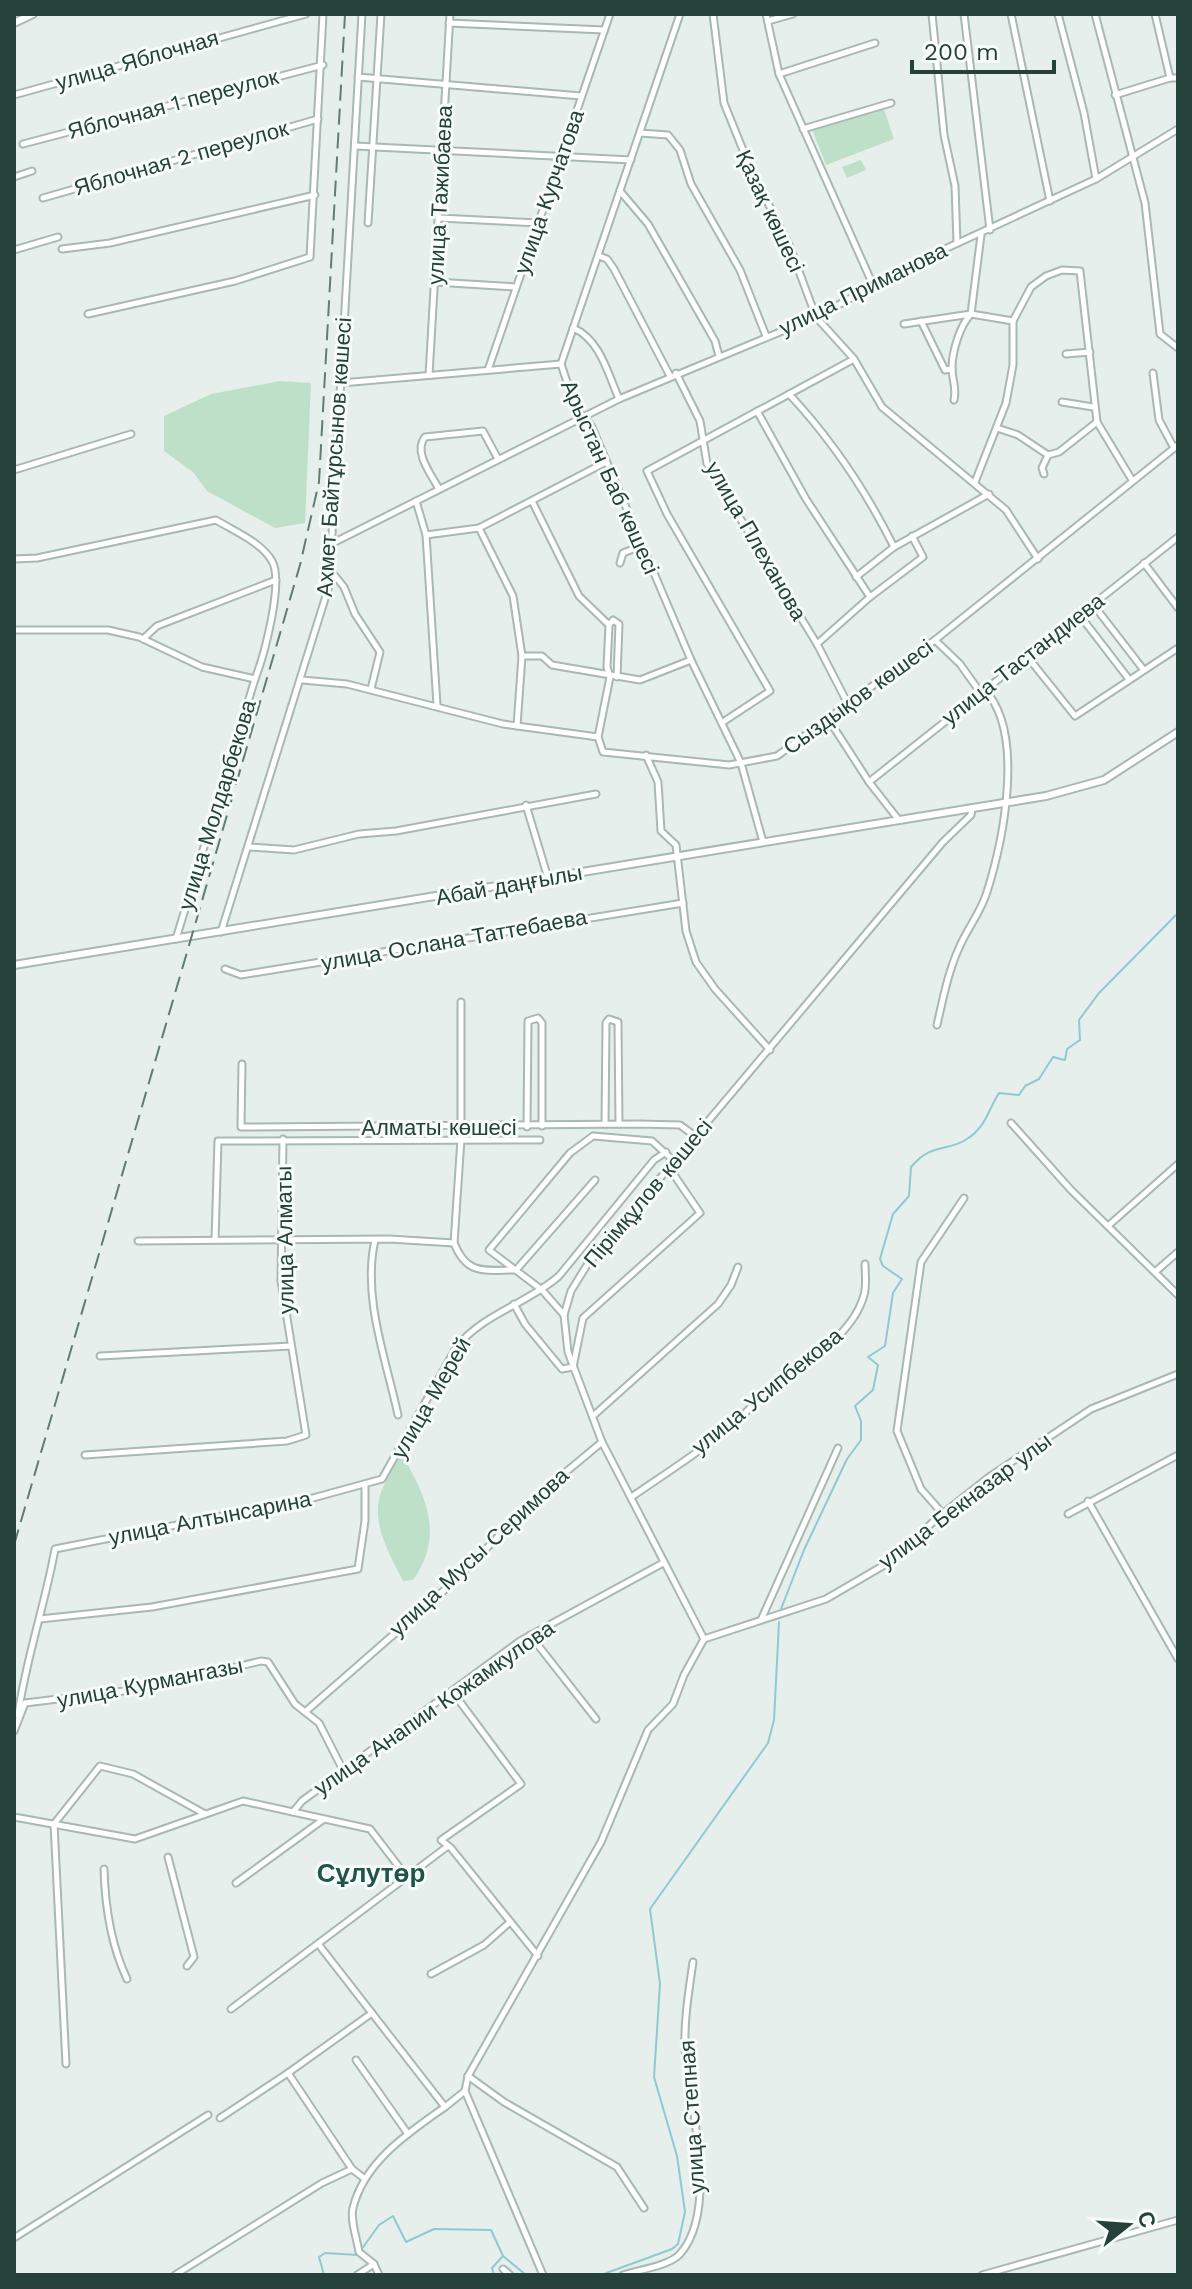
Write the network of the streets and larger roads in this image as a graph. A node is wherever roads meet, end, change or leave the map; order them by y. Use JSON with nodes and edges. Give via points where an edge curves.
{"nodes":[{"id":1,"x":33,"y":14,"type":"edge"},
{"id":2,"x":306,"y":14,"type":"edge"},
{"id":3,"x":323,"y":14,"type":"edge"},
{"id":4,"x":362,"y":14,"type":"edge"},
{"id":5,"x":381,"y":14,"type":"edge"},
{"id":6,"x":450,"y":14,"type":"edge"},
{"id":7,"x":610,"y":14,"type":"edge"},
{"id":8,"x":680,"y":14,"type":"edge"},
{"id":9,"x":713,"y":14,"type":"edge"},
{"id":10,"x":793,"y":14,"type":"edge"},
{"id":11,"x":932,"y":14,"type":"edge"},
{"id":12,"x":964,"y":14,"type":"edge"},
{"id":13,"x":1011,"y":14,"type":"edge"},
{"id":14,"x":1058,"y":14,"type":"edge"},
{"id":15,"x":1095,"y":14,"type":"edge"},
{"id":16,"x":1156,"y":15,"type":"edge"},
{"id":17,"x":277,"y":17,"type":"edge"},
{"id":18,"x":767,"y":18,"type":"edge"},
{"id":19,"x":14,"y":23,"type":"edge"},
{"id":20,"x":449,"y":23,"type":"junction"},
{"id":21,"x":604,"y":30,"type":"junction"},
{"id":22,"x":875,"y":43,"type":"dead end"},
{"id":23,"x":323,"y":65,"type":"junction"},
{"id":24,"x":779,"y":74,"type":"junction"},
{"id":25,"x":358,"y":77,"type":"junction"},
{"id":26,"x":377,"y":78,"type":"junction"},
{"id":27,"x":1170,"y":78,"type":"junction"},
{"id":28,"x":1178,"y":78,"type":"edge"},
{"id":29,"x":445,"y":85,"type":"junction"},
{"id":30,"x":14,"y":95,"type":"edge"},
{"id":31,"x":1115,"y":95,"type":"junction"},
{"id":32,"x":581,"y":96,"type":"junction"},
{"id":33,"x":891,"y":103,"type":"dead end"},
{"id":34,"x":318,"y":119,"type":"junction"},
{"id":35,"x":803,"y":129,"type":"junction"},
{"id":36,"x":1178,"y":129,"type":"edge"},
{"id":37,"x":640,"y":133,"type":"junction"},
{"id":38,"x":23,"y":144,"type":"dead end"},
{"id":39,"x":355,"y":146,"type":"junction"},
{"id":40,"x":373,"y":147,"type":"junction"},
{"id":41,"x":443,"y":151,"type":"junction"},
{"id":42,"x":1132,"y":157,"type":"junction"},
{"id":43,"x":560,"y":158,"type":"junction"},
{"id":44,"x":631,"y":160,"type":"junction"},
{"id":45,"x":32,"y":171,"type":"dead end"},
{"id":46,"x":14,"y":177,"type":"edge"},
{"id":47,"x":1096,"y":179,"type":"junction"},
{"id":48,"x":620,"y":191,"type":"junction"},
{"id":49,"x":315,"y":195,"type":"junction"},
{"id":50,"x":43,"y":198,"type":"dead end"},
{"id":51,"x":1050,"y":201,"type":"junction"},
{"id":52,"x":439,"y":218,"type":"junction"},
{"id":53,"x":368,"y":223,"type":"dead end"},
{"id":54,"x":538,"y":223,"type":"junction"},
{"id":55,"x":990,"y":230,"type":"junction"},
{"id":56,"x":981,"y":235,"type":"junction"},
{"id":57,"x":58,"y":237,"type":"dead end"},
{"id":58,"x":957,"y":243,"type":"junction"},
{"id":59,"x":62,"y":249,"type":"dead end"},
{"id":60,"x":14,"y":250,"type":"edge"},
{"id":61,"x":599,"y":256,"type":"junction"},
{"id":62,"x":435,"y":282,"type":"junction"},
{"id":63,"x":873,"y":285,"type":"junction"},
{"id":64,"x":516,"y":287,"type":"junction"},
{"id":65,"x":88,"y":314,"type":"dead end"},
{"id":66,"x":971,"y":314,"type":"junction"},
{"id":67,"x":816,"y":317,"type":"junction"},
{"id":68,"x":921,"y":321,"type":"junction"},
{"id":69,"x":1013,"y":321,"type":"junction"},
{"id":70,"x":904,"y":324,"type":"dead end"},
{"id":71,"x":573,"y":328,"type":"junction"},
{"id":72,"x":766,"y":336,"type":"junction"},
{"id":73,"x":1178,"y":348,"type":"edge"},
{"id":74,"x":1090,"y":352,"type":"junction"},
{"id":75,"x":1066,"y":354,"type":"dead end"},
{"id":76,"x":719,"y":356,"type":"junction"},
{"id":77,"x":854,"y":359,"type":"junction"},
{"id":78,"x":561,"y":364,"type":"junction"},
{"id":79,"x":952,"y":369,"type":"junction"},
{"id":80,"x":488,"y":370,"type":"junction"},
{"id":81,"x":1153,"y":373,"type":"dead end"},
{"id":82,"x":673,"y":374,"type":"junction"},
{"id":83,"x":429,"y":375,"type":"junction"},
{"id":84,"x":341,"y":383,"type":"junction"},
{"id":85,"x":789,"y":393,"type":"junction"},
{"id":86,"x":619,"y":399,"type":"junction"},
{"id":87,"x":954,"y":400,"type":"dead end"},
{"id":88,"x":1062,"y":402,"type":"dead end"},
{"id":89,"x":1093,"y":407,"type":"junction"},
{"id":90,"x":757,"y":411,"type":"junction"},
{"id":91,"x":584,"y":416,"type":"junction"},
{"id":92,"x":1097,"y":422,"type":"junction"},
{"id":93,"x":997,"y":428,"type":"junction"},
{"id":94,"x":131,"y":434,"type":"dead end"},
{"id":95,"x":702,"y":440,"type":"junction"},
{"id":96,"x":1176,"y":446,"type":"edge"},
{"id":97,"x":1048,"y":455,"type":"junction"},
{"id":98,"x":498,"y":459,"type":"junction"},
{"id":99,"x":604,"y":463,"type":"junction"},
{"id":100,"x":14,"y":470,"type":"edge"},
{"id":101,"x":1044,"y":474,"type":"dead end"},
{"id":102,"x":1132,"y":480,"type":"junction"},
{"id":103,"x":975,"y":482,"type":"junction"},
{"id":104,"x":439,"y":489,"type":"junction"},
{"id":105,"x":989,"y":494,"type":"junction"},
{"id":106,"x":416,"y":501,"type":"junction"},
{"id":107,"x":532,"y":501,"type":"junction"},
{"id":108,"x":479,"y":528,"type":"junction"},
{"id":109,"x":426,"y":535,"type":"junction"},
{"id":110,"x":912,"y":536,"type":"junction"},
{"id":111,"x":1178,"y":537,"type":"edge"},
{"id":112,"x":331,"y":544,"type":"junction"},
{"id":113,"x":641,"y":546,"type":"junction"},
{"id":114,"x":894,"y":547,"type":"junction"},
{"id":115,"x":14,"y":559,"type":"edge"},
{"id":116,"x":1038,"y":559,"type":"junction"},
{"id":117,"x":620,"y":563,"type":"dead end"},
{"id":118,"x":1144,"y":563,"type":"junction"},
{"id":119,"x":330,"y":570,"type":"junction"},
{"id":120,"x":856,"y":577,"type":"junction"},
{"id":121,"x":276,"y":580,"type":"junction"},
{"id":122,"x":870,"y":597,"type":"junction"},
{"id":123,"x":1092,"y":603,"type":"junction"},
{"id":124,"x":1178,"y":608,"type":"edge"},
{"id":125,"x":1078,"y":613,"type":"junction"},
{"id":126,"x":609,"y":625,"type":"junction"},
{"id":127,"x":14,"y":630,"type":"edge"},
{"id":128,"x":143,"y":639,"type":"junction"},
{"id":129,"x":935,"y":640,"type":"junction"},
{"id":130,"x":817,"y":644,"type":"junction"},
{"id":131,"x":1178,"y":648,"type":"edge"},
{"id":132,"x":1026,"y":655,"type":"junction"},
{"id":133,"x":522,"y":656,"type":"junction"},
{"id":134,"x":691,"y":660,"type":"junction"},
{"id":135,"x":1143,"y":669,"type":"junction"},
{"id":136,"x":614,"y":677,"type":"junction"},
{"id":137,"x":1128,"y":678,"type":"junction"},
{"id":138,"x":255,"y":679,"type":"junction"},
{"id":139,"x":302,"y":680,"type":"junction"},
{"id":140,"x":371,"y":689,"type":"junction"},
{"id":141,"x":982,"y":691,"type":"junction"},
{"id":142,"x":437,"y":705,"type":"junction"},
{"id":143,"x":849,"y":706,"type":"junction"},
{"id":144,"x":829,"y":720,"type":"junction"},
{"id":145,"x":723,"y":722,"type":"junction"},
{"id":146,"x":517,"y":726,"type":"junction"},
{"id":147,"x":1178,"y":732,"type":"edge"},
{"id":148,"x":598,"y":737,"type":"junction"},
{"id":149,"x":646,"y":755,"type":"junction"},
{"id":150,"x":741,"y":763,"type":"junction"},
{"id":151,"x":869,"y":782,"type":"junction"},
{"id":152,"x":596,"y":794,"type":"dead end"},
{"id":153,"x":1005,"y":803,"type":"junction"},
{"id":154,"x":526,"y":805,"type":"junction"},
{"id":155,"x":973,"y":807,"type":"junction"},
{"id":156,"x":898,"y":819,"type":"junction"},
{"id":157,"x":763,"y":842,"type":"junction"},
{"id":158,"x":250,"y":847,"type":"junction"},
{"id":159,"x":678,"y":856,"type":"junction"},
{"id":160,"x":548,"y":878,"type":"junction"},
{"id":161,"x":683,"y":903,"type":"junction"},
{"id":162,"x":221,"y":933,"type":"junction"},
{"id":163,"x":175,"y":940,"type":"junction"},
{"id":164,"x":14,"y":965,"type":"edge"},
{"id":165,"x":225,"y":969,"type":"dead end"},
{"id":166,"x":461,"y":1002,"type":"dead end"},
{"id":167,"x":937,"y":1025,"type":"dead end"},
{"id":168,"x":770,"y":1050,"type":"junction"},
{"id":169,"x":242,"y":1064,"type":"dead end"},
{"id":170,"x":1011,"y":1123,"type":"dead end"},
{"id":171,"x":605,"y":1124,"type":"junction"},
{"id":172,"x":619,"y":1124,"type":"junction"},
{"id":173,"x":461,"y":1126,"type":"junction"},
{"id":174,"x":542,"y":1126,"type":"junction"},
{"id":175,"x":527,"y":1127,"type":"junction"},
{"id":176,"x":695,"y":1136,"type":"junction"},
{"id":177,"x":283,"y":1139,"type":"junction"},
{"id":178,"x":461,"y":1139,"type":"junction"},
{"id":179,"x":540,"y":1140,"type":"dead end"},
{"id":180,"x":666,"y":1152,"type":"junction"},
{"id":181,"x":675,"y":1162,"type":"junction"},
{"id":182,"x":1178,"y":1164,"type":"edge"},
{"id":183,"x":670,"y":1169,"type":"junction"},
{"id":184,"x":595,"y":1180,"type":"dead end"},
{"id":185,"x":964,"y":1198,"type":"dead end"},
{"id":186,"x":1108,"y":1226,"type":"junction"},
{"id":187,"x":215,"y":1240,"type":"junction"},
{"id":188,"x":375,"y":1240,"type":"junction"},
{"id":189,"x":138,"y":1241,"type":"dead end"},
{"id":190,"x":283,"y":1241,"type":"junction"},
{"id":191,"x":454,"y":1243,"type":"junction"},
{"id":192,"x":1178,"y":1252,"type":"edge"},
{"id":193,"x":865,"y":1264,"type":"dead end"},
{"id":194,"x":738,"y":1267,"type":"dead end"},
{"id":195,"x":516,"y":1270,"type":"junction"},
{"id":196,"x":1155,"y":1272,"type":"junction"},
{"id":197,"x":542,"y":1290,"type":"junction"},
{"id":198,"x":1178,"y":1295,"type":"edge"},
{"id":199,"x":514,"y":1304,"type":"junction"},
{"id":200,"x":564,"y":1315,"type":"junction"},
{"id":201,"x":291,"y":1346,"type":"junction"},
{"id":202,"x":100,"y":1356,"type":"dead end"},
{"id":203,"x":573,"y":1367,"type":"junction"},
{"id":204,"x":1178,"y":1374,"type":"edge"},
{"id":205,"x":398,"y":1415,"type":"dead end"},
{"id":206,"x":593,"y":1416,"type":"junction"},
{"id":207,"x":602,"y":1442,"type":"junction"},
{"id":208,"x":838,"y":1448,"type":"dead end"},
{"id":209,"x":85,"y":1455,"type":"dead end"},
{"id":210,"x":1178,"y":1455,"type":"edge"},
{"id":211,"x":365,"y":1485,"type":"junction"},
{"id":212,"x":633,"y":1496,"type":"junction"},
{"id":213,"x":1088,"y":1501,"type":"junction"},
{"id":214,"x":943,"y":1514,"type":"junction"},
{"id":215,"x":1068,"y":1514,"type":"dead end"},
{"id":216,"x":663,"y":1563,"type":"junction"},
{"id":217,"x":39,"y":1619,"type":"junction"},
{"id":218,"x":761,"y":1621,"type":"junction"},
{"id":219,"x":530,"y":1635,"type":"junction"},
{"id":220,"x":704,"y":1639,"type":"junction"},
{"id":221,"x":1178,"y":1659,"type":"edge"},
{"id":222,"x":452,"y":1691,"type":"junction"},
{"id":223,"x":305,"y":1712,"type":"junction"},
{"id":224,"x":18,"y":1715,"type":"junction"},
{"id":225,"x":596,"y":1719,"type":"dead end"},
{"id":226,"x":14,"y":1731,"type":"edge"},
{"id":227,"x":344,"y":1772,"type":"junction"},
{"id":228,"x":293,"y":1812,"type":"junction"},
{"id":229,"x":205,"y":1814,"type":"junction"},
{"id":230,"x":14,"y":1817,"type":"edge"},
{"id":231,"x":325,"y":1818,"type":"junction"},
{"id":232,"x":54,"y":1824,"type":"junction"},
{"id":233,"x":448,"y":1846,"type":"junction"},
{"id":234,"x":168,"y":1857,"type":"dead end"},
{"id":235,"x":104,"y":1869,"type":"dead end"},
{"id":236,"x":406,"y":1876,"type":"junction"},
{"id":237,"x":236,"y":1883,"type":"dead end"},
{"id":238,"x":510,"y":1922,"type":"junction"},
{"id":239,"x":319,"y":1945,"type":"junction"},
{"id":240,"x":538,"y":1956,"type":"junction"},
{"id":241,"x":693,"y":1962,"type":"dead end"},
{"id":242,"x":187,"y":1966,"type":"dead end"},
{"id":243,"x":431,"y":1974,"type":"dead end"},
{"id":244,"x":127,"y":1979,"type":"dead end"},
{"id":245,"x":231,"y":2009,"type":"dead end"},
{"id":246,"x":372,"y":2013,"type":"junction"},
{"id":247,"x":356,"y":2060,"type":"dead end"},
{"id":248,"x":66,"y":2064,"type":"dead end"},
{"id":249,"x":288,"y":2073,"type":"junction"},
{"id":250,"x":468,"y":2076,"type":"junction"},
{"id":251,"x":465,"y":2091,"type":"junction"},
{"id":252,"x":445,"y":2107,"type":"junction"},
{"id":253,"x":208,"y":2115,"type":"dead end"},
{"id":254,"x":220,"y":2118,"type":"dead end"},
{"id":255,"x":408,"y":2134,"type":"junction"},
{"id":256,"x":352,"y":2169,"type":"junction"},
{"id":257,"x":365,"y":2179,"type":"junction"},
{"id":258,"x":644,"y":2208,"type":"dead end"},
{"id":259,"x":1178,"y":2220,"type":"edge"},
{"id":260,"x":14,"y":2238,"type":"edge"},
{"id":261,"x":374,"y":2264,"type":"junction"},
{"id":262,"x":503,"y":2269,"type":"dead end"},
{"id":263,"x":175,"y":2275,"type":"edge"},
{"id":264,"x":357,"y":2275,"type":"edge"},
{"id":265,"x":379,"y":2275,"type":"edge"},
{"id":266,"x":510,"y":2275,"type":"edge"},
{"id":267,"x":543,"y":2275,"type":"edge"},
{"id":268,"x":623,"y":2275,"type":"edge"},
{"id":269,"x":982,"y":2275,"type":"edge"}],
"edges":[{"from":1,"to":19,"type":"street"},
{"from":2,"to":17,"type":"street","name":"улица Яблочная"},
{"from":3,"to":23,"type":"street"},
{"from":4,"to":25,"type":"street","name":"Ахмет Байтұрсынов көшесі"},
{"from":5,"to":26,"type":"street"},
{"from":6,"to":20,"type":"street","name":"улица Тажибаева"},
{"from":7,"to":21,"type":"street","name":"улица Курчатова"},
{"from":8,"to":37,"type":"street","name":"Арыстан Баб көшесі"},
{"from":9,"to":67,"type":"street","name":"Қазақ көшесі","via":[[724,103]]},
{"from":10,"to":18,"type":"street"},
{"from":11,"to":58,"type":"street","via":[[944,135],[955,186]]},
{"from":12,"to":55,"type":"street"},
{"from":13,"to":51,"type":"street"},
{"from":14,"to":47,"type":"street"},
{"from":15,"to":31,"type":"street"},
{"from":16,"to":27,"type":"street"},
{"from":17,"to":30,"type":"street","name":"улица Яблочная"},
{"from":18,"to":24,"type":"street"},
{"from":20,"to":21,"type":"street"},
{"from":20,"to":29,"type":"street","name":"улица Тажибаева"},
{"from":21,"to":32,"type":"street","name":"улица Курчатова"},
{"from":22,"to":24,"type":"street"},
{"from":23,"to":34,"type":"street"},
{"from":23,"to":38,"type":"street","name":"Яблочная 1 переулок"},
{"from":24,"to":35,"type":"street"},
{"from":25,"to":26,"type":"street"},
{"from":25,"to":39,"type":"street","name":"Ахмет Байтұрсынов көшесі"},
{"from":26,"to":29,"type":"street"},
{"from":26,"to":40,"type":"street"},
{"from":27,"to":28,"type":"street"},
{"from":27,"to":31,"type":"street"},
{"from":29,"to":32,"type":"street"},
{"from":29,"to":41,"type":"street","name":"улица Тажибаева"},
{"from":31,"to":42,"type":"street"},
{"from":32,"to":43,"type":"street","name":"улица Курчатова"},
{"from":33,"to":35,"type":"street"},
{"from":34,"to":49,"type":"street"},
{"from":34,"to":50,"type":"street","name":"Яблочная 2 переулок"},
{"from":35,"to":63,"type":"street"},
{"from":36,"to":42,"type":"street","name":"улица Приманова"},
{"from":37,"to":44,"type":"street","name":"Арыстан Баб көшесі"},
{"from":37,"to":72,"type":"street","via":[[668,135],[676,144],[691,184],[740,270]]},
{"from":39,"to":40,"type":"street"},
{"from":39,"to":84,"type":"street","name":"Ахмет Байтұрсынов көшесі"},
{"from":40,"to":41,"type":"street"},
{"from":40,"to":53,"type":"street"},
{"from":41,"to":43,"type":"street"},
{"from":41,"to":52,"type":"street","name":"улица Тажибаева"},
{"from":42,"to":47,"type":"street","name":"улица Приманова"},
{"from":42,"to":73,"type":"street","via":[[1145,203],[1160,334]]},
{"from":43,"to":44,"type":"street"},
{"from":43,"to":54,"type":"street","name":"улица Курчатова"},
{"from":44,"to":48,"type":"street","name":"Арыстан Баб көшесі"},
{"from":45,"to":46,"type":"street"},
{"from":47,"to":51,"type":"street","name":"улица Приманова"},
{"from":48,"to":61,"type":"street","name":"Арыстан Баб көшесі"},
{"from":48,"to":76,"type":"street","via":[[648,224]]},
{"from":49,"to":59,"type":"street","via":[[110,243]]},
{"from":49,"to":65,"type":"street","via":[[307,259]]},
{"from":51,"to":55,"type":"street","name":"улица Приманова"},
{"from":52,"to":54,"type":"street"},
{"from":52,"to":62,"type":"street","name":"улица Тажибаева"},
{"from":54,"to":64,"type":"street","name":"улица Курчатова"},
{"from":55,"to":56,"type":"street","name":"улица Приманова"},
{"from":56,"to":58,"type":"street","name":"улица Приманова"},
{"from":56,"to":66,"type":"street"},
{"from":57,"to":60,"type":"street"},
{"from":58,"to":63,"type":"street","name":"улица Приманова"},
{"from":61,"to":71,"type":"street","name":"Арыстан Баб көшесі"},
{"from":61,"to":82,"type":"street","name":"улица Плеханова","via":[[614,269]]},
{"from":62,"to":64,"type":"street"},
{"from":62,"to":83,"type":"street","name":"улица Тажибаева"},
{"from":63,"to":67,"type":"street","name":"улица Приманова"},
{"from":64,"to":80,"type":"street","name":"улица Курчатова"},
{"from":66,"to":68,"type":"street"},
{"from":66,"to":69,"type":"street"},
{"from":66,"to":79,"type":"street","via":[[963,322]]},
{"from":67,"to":72,"type":"street","name":"улица Приманова"},
{"from":67,"to":77,"type":"street","name":"Қазақ көшесі"},
{"from":68,"to":70,"type":"street"},
{"from":68,"to":79,"type":"street","via":[[939,362],[945,370]]},
{"from":69,"to":74,"type":"street","via":[[1031,287],[1062,270],[1080,271]]},
{"from":69,"to":93,"type":"street","via":[[1013,365]]},
{"from":71,"to":78,"type":"street","name":"Арыстан Баб көшесі"},
{"from":71,"to":86,"type":"street","via":[[585,333],[594,346]]},
{"from":72,"to":76,"type":"street","name":"улица Приманова"},
{"from":74,"to":75,"type":"street"},
{"from":74,"to":89,"type":"street"},
{"from":76,"to":82,"type":"street","name":"улица Приманова"},
{"from":77,"to":85,"type":"street"},
{"from":77,"to":103,"type":"street","name":"Қазақ көшесі","via":[[882,407]]},
{"from":78,"to":80,"type":"street"},
{"from":78,"to":91,"type":"street","name":"Арыстан Баб көшесі","via":[[576,409]]},
{"from":79,"to":87,"type":"street"},
{"from":80,"to":83,"type":"street"},
{"from":81,"to":96,"type":"street","name":"Сыздықов көшесі","via":[[1159,420]]},
{"from":82,"to":86,"type":"street","name":"улица Приманова"},
{"from":82,"to":95,"type":"street","name":"улица Плеханова","via":[[700,421]]},
{"from":83,"to":84,"type":"street"},
{"from":84,"to":112,"type":"street","name":"Ахмет Байтұрсынов көшесі"},
{"from":85,"to":90,"type":"street"},
{"from":85,"to":114,"type":"street","via":[[833,441],[867,492]]},
{"from":86,"to":91,"type":"street","name":"улица Приманова"},
{"from":88,"to":89,"type":"street"},
{"from":89,"to":92,"type":"street"},
{"from":90,"to":95,"type":"street"},
{"from":90,"to":120,"type":"street"},
{"from":91,"to":98,"type":"street","name":"улица Приманова"},
{"from":91,"to":99,"type":"street","name":"Арыстан Баб көшесі"},
{"from":92,"to":97,"type":"street"},
{"from":92,"to":102,"type":"street"},
{"from":93,"to":97,"type":"street"},
{"from":93,"to":103,"type":"street"},
{"from":94,"to":100,"type":"street"},
{"from":95,"to":130,"type":"street","name":"улица Плеханова","via":[[707,464]]},
{"from":95,"to":145,"type":"street","via":[[647,471],[770,691]]},
{"from":96,"to":102,"type":"street","name":"Сыздықов көшесі"},
{"from":97,"to":101,"type":"street"},
{"from":98,"to":104,"type":"street","name":"улица Приманова"},
{"from":98,"to":104,"type":"street","via":[[483,431],[425,437],[421,454]]},
{"from":99,"to":107,"type":"street"},
{"from":99,"to":113,"type":"street","name":"Арыстан Баб көшесі"},
{"from":102,"to":116,"type":"street","name":"Сыздықов көшесі"},
{"from":103,"to":105,"type":"street","name":"Қазақ көшесі"},
{"from":104,"to":106,"type":"street","name":"улица Приманова"},
{"from":105,"to":110,"type":"street"},
{"from":105,"to":116,"type":"street","name":"Қазақ көшесі"},
{"from":106,"to":109,"type":"street"},
{"from":106,"to":112,"type":"street","name":"улица Приманова"},
{"from":107,"to":108,"type":"street"},
{"from":107,"to":126,"type":"street","via":[[579,596]]},
{"from":108,"to":109,"type":"street"},
{"from":108,"to":133,"type":"street","via":[[513,596]]},
{"from":109,"to":142,"type":"street"},
{"from":110,"to":114,"type":"street"},
{"from":110,"to":122,"type":"street","via":[[923,557]]},
{"from":111,"to":118,"type":"street","name":"улица Тастандиева"},
{"from":112,"to":119,"type":"street","name":"Ахмет Байтұрсынов көшесі"},
{"from":113,"to":117,"type":"street","via":[[623,553]]},
{"from":113,"to":134,"type":"street","name":"Арыстан Баб көшесі"},
{"from":114,"to":120,"type":"street"},
{"from":115,"to":121,"type":"street","via":[[216,520],[270,557]]},
{"from":116,"to":129,"type":"street","name":"Сыздықов көшесі"},
{"from":118,"to":123,"type":"street","name":"улица Тастандиева"},
{"from":118,"to":124,"type":"street"},
{"from":119,"to":139,"type":"street","name":"Ахмет Байтұрсынов көшесі"},
{"from":119,"to":140,"type":"street","via":[[379,648]]},
{"from":120,"to":122,"type":"street"},
{"from":121,"to":128,"type":"street","via":[[157,626]]},
{"from":121,"to":138,"type":"street"},
{"from":122,"to":130,"type":"street"},
{"from":123,"to":125,"type":"street","name":"улица Тастандиева"},
{"from":123,"to":135,"type":"street"},
{"from":125,"to":132,"type":"street","name":"улица Тастандиева"},
{"from":125,"to":137,"type":"street"},
{"from":126,"to":136,"type":"street","via":[[607,667]]},
{"from":126,"to":136,"type":"street","via":[[613,620],[619,624]]},
{"from":127,"to":128,"type":"street","name":"улица Молдарбекова","via":[[108,630]]},
{"from":128,"to":138,"type":"street","name":"улица Молдарбекова","via":[[202,667]]},
{"from":129,"to":141,"type":"street"},
{"from":129,"to":143,"type":"street","name":"Сыздықов көшесі"},
{"from":130,"to":143,"type":"street","name":"улица Плеханова"},
{"from":131,"to":135,"type":"street"},
{"from":132,"to":137,"type":"street","via":[[1075,716]]},
{"from":132,"to":141,"type":"street","name":"улица Тастандиева"},
{"from":133,"to":136,"type":"street","via":[[542,656],[552,665]]},
{"from":133,"to":146,"type":"street"},
{"from":134,"to":136,"type":"street","via":[[640,680]]},
{"from":134,"to":145,"type":"street","name":"Арыстан Баб көшесі"},
{"from":135,"to":137,"type":"street"},
{"from":136,"to":148,"type":"street"},
{"from":138,"to":163,"type":"street","name":"улица Молдарбекова"},
{"from":139,"to":140,"type":"street","name":"Сыздықов көшесі"},
{"from":139,"to":158,"type":"street","name":"Ахмет Байтұрсынов көшесі"},
{"from":140,"to":142,"type":"street","name":"Сыздықов көшесі"},
{"from":141,"to":151,"type":"street","name":"улица Тастандиева"},
{"from":141,"to":153,"type":"street","via":[[990,696],[1007,749]]},
{"from":142,"to":146,"type":"street","name":"Сыздықов көшесі"},
{"from":143,"to":144,"type":"street","name":"Сыздықов көшесі"},
{"from":144,"to":150,"type":"street","name":"Сыздықов көшесі","via":[[777,756]]},
{"from":144,"to":151,"type":"street"},
{"from":145,"to":150,"type":"street","name":"Арыстан Баб көшесі"},
{"from":146,"to":148,"type":"street","name":"Сыздықов көшесі"},
{"from":147,"to":153,"type":"street","name":"Абай даңғылы","via":[[1104,780]]},
{"from":148,"to":149,"type":"street","name":"Сыздықов көшесі","via":[[603,752]]},
{"from":149,"to":150,"type":"street","name":"Сыздықов көшесі"},
{"from":149,"to":159,"type":"street","via":[[658,782],[661,831],[676,845]]},
{"from":150,"to":157,"type":"street","name":"Арыстан Баб көшесі"},
{"from":151,"to":156,"type":"street"},
{"from":152,"to":154,"type":"street"},
{"from":153,"to":155,"type":"street","name":"Абай даңғылы"},
{"from":153,"to":167,"type":"street","via":[[987,894],[959,947]]},
{"from":154,"to":158,"type":"street","via":[[294,850]]},
{"from":154,"to":160,"type":"street"},
{"from":155,"to":156,"type":"street","name":"Абай даңғылы"},
{"from":155,"to":168,"type":"street","name":"Пірімқұлов көшесі"},
{"from":156,"to":157,"type":"street","name":"Абай даңғылы"},
{"from":157,"to":159,"type":"street","name":"Абай даңғылы"},
{"from":158,"to":162,"type":"street","name":"Ахмет Байтұрсынов көшесі"},
{"from":159,"to":160,"type":"street","name":"Абай даңғылы"},
{"from":159,"to":161,"type":"street"},
{"from":160,"to":162,"type":"street","name":"Абай даңғылы"},
{"from":161,"to":165,"type":"street","name":"улица Ослана Таттебаева","via":[[255,973]]},
{"from":161,"to":168,"type":"street","via":[[696,962]]},
{"from":162,"to":163,"type":"street","name":"Абай даңғылы"},
{"from":163,"to":164,"type":"street","name":"Абай даңғылы"},
{"from":166,"to":173,"type":"street"},
{"from":168,"to":176,"type":"street","name":"Пірімқұлов көшесі"},
{"from":169,"to":173,"type":"street","name":"Алматы көшесі","via":[[241,1127]]},
{"from":170,"to":186,"type":"street"},
{"from":171,"to":172,"type":"street","name":"Алматы көшесі"},
{"from":171,"to":172,"type":"street","via":[[609,1019],[618,1022]]},
{"from":171,"to":174,"type":"street","name":"Алматы көшесі"},
{"from":172,"to":176,"type":"street","name":"Алматы көшесі","via":[[680,1125]]},
{"from":173,"to":175,"type":"street","name":"Алматы көшесі"},
{"from":173,"to":178,"type":"street"},
{"from":174,"to":175,"type":"street","name":"Алматы көшесі"},
{"from":174,"to":175,"type":"street","via":[[538,1018],[528,1021]]},
{"from":176,"to":181,"type":"street","name":"Пірімқұлов көшесі"},
{"from":177,"to":178,"type":"street"},
{"from":177,"to":187,"type":"street","via":[[218,1141]]},
{"from":177,"to":190,"type":"street","name":"улица Алматы"},
{"from":178,"to":179,"type":"street"},
{"from":178,"to":191,"type":"street"},
{"from":180,"to":181,"type":"street"},
{"from":180,"to":195,"type":"street","via":[[652,1141],[593,1136],[570,1153],[489,1250]]},
{"from":180,"to":197,"type":"street","name":"улица Мерей"},
{"from":181,"to":183,"type":"street","name":"Пірімқұлов көшесі"},
{"from":182,"to":186,"type":"street"},
{"from":183,"to":200,"type":"street","name":"Пірімқұлов көшесі","via":[[587,1265]]},
{"from":183,"to":203,"type":"street","via":[[700,1213],[583,1318]]},
{"from":184,"to":195,"type":"street"},
{"from":185,"to":214,"type":"street","via":[[921,1262],[897,1431],[921,1489]]},
{"from":186,"to":196,"type":"street"},
{"from":187,"to":189,"type":"street"},
{"from":187,"to":190,"type":"street"},
{"from":188,"to":190,"type":"street"},
{"from":188,"to":191,"type":"street"},
{"from":188,"to":205,"type":"street","via":[[371,1278],[376,1320]]},
{"from":190,"to":201,"type":"street","name":"улица Алматы","via":[[281,1281]]},
{"from":191,"to":195,"type":"street","via":[[460,1259],[474,1269]]},
{"from":192,"to":196,"type":"street"},
{"from":193,"to":212,"type":"street","name":"улица Усипбекова","via":[[865,1293],[840,1334]]},
{"from":194,"to":206,"type":"street","via":[[718,1304]]},
{"from":195,"to":197,"type":"street"},
{"from":196,"to":198,"type":"street"},
{"from":197,"to":199,"type":"street","name":"улица Мерей"},
{"from":197,"to":200,"type":"street"},
{"from":199,"to":203,"type":"street","via":[[562,1369]]},
{"from":199,"to":211,"type":"street","name":"улица Мерей","via":[[469,1331],[382,1479]]},
{"from":200,"to":203,"type":"street"},
{"from":201,"to":202,"type":"street"},
{"from":201,"to":209,"type":"street","name":"улица Алматы","via":[[306,1435],[287,1441]]},
{"from":203,"to":206,"type":"street"},
{"from":204,"to":214,"type":"street","name":"улица Бекназар улы","via":[[1098,1404]]},
{"from":206,"to":207,"type":"street"},
{"from":207,"to":212,"type":"street"},
{"from":207,"to":223,"type":"street","name":"улица Мусы Серимова"},
{"from":208,"to":218,"type":"street"},
{"from":210,"to":213,"type":"street"},
{"from":211,"to":217,"type":"street","name":"улица Алтынсарина","via":[[55,1549]]},
{"from":211,"to":217,"type":"street","via":[[358,1569],[152,1607]]},
{"from":212,"to":216,"type":"street"},
{"from":213,"to":215,"type":"street"},
{"from":213,"to":221,"type":"street"},
{"from":214,"to":218,"type":"street","name":"улица Бекназар улы","via":[[893,1560],[833,1595]]},
{"from":216,"to":219,"type":"street","name":"улица Анапии Кожамкулова"},
{"from":216,"to":220,"type":"street"},
{"from":217,"to":224,"type":"street"},
{"from":218,"to":220,"type":"street","name":"улица Бекназар улы"},
{"from":219,"to":222,"type":"street","name":"улица Анапии Кожамкулова"},
{"from":219,"to":225,"type":"street"},
{"from":220,"to":240,"type":"street","via":[[673,1704],[648,1730],[601,1842]]},
{"from":222,"to":227,"type":"street","name":"улица Анапии Кожамкулова"},
{"from":222,"to":233,"type":"street","via":[[521,1784],[440,1838]]},
{"from":223,"to":224,"type":"street","name":"улица Курмангазы","via":[[268,1662],[261,1661],[149,1688],[25,1703]]},
{"from":223,"to":227,"type":"street","via":[[319,1723]]},
{"from":224,"to":226,"type":"street"},
{"from":227,"to":228,"type":"street","name":"улица Анапии Кожамкулова"},
{"from":228,"to":229,"type":"street","via":[[243,1801]]},
{"from":228,"to":231,"type":"street"},
{"from":229,"to":232,"type":"street","via":[[135,1839]]},
{"from":229,"to":232,"type":"street","via":[[133,1774],[100,1766]]},
{"from":230,"to":232,"type":"street"},
{"from":231,"to":236,"type":"street","via":[[370,1829]]},
{"from":231,"to":237,"type":"street"},
{"from":232,"to":248,"type":"street"},
{"from":233,"to":236,"type":"street"},
{"from":233,"to":238,"type":"street"},
{"from":234,"to":242,"type":"street","via":[[194,1957]]},
{"from":235,"to":244,"type":"street","via":[[107,1907]]},
{"from":236,"to":239,"type":"street"},
{"from":238,"to":240,"type":"street"},
{"from":238,"to":243,"type":"street","via":[[484,1945]]},
{"from":239,"to":245,"type":"street"},
{"from":239,"to":246,"type":"street"},
{"from":240,"to":250,"type":"street"},
{"from":241,"to":268,"type":"street","name":"улица Степная","via":[[686,2049],[698,2207],[690,2240],[677,2257]]},
{"from":246,"to":249,"type":"street"},
{"from":246,"to":252,"type":"street"},
{"from":247,"to":255,"type":"street"},
{"from":249,"to":254,"type":"street"},
{"from":249,"to":256,"type":"street"},
{"from":250,"to":251,"type":"street"},
{"from":250,"to":258,"type":"street","via":[[617,2167]]},
{"from":251,"to":252,"type":"street"},
{"from":251,"to":267,"type":"street"},
{"from":252,"to":255,"type":"street"},
{"from":253,"to":260,"type":"street"},
{"from":255,"to":257,"type":"street"},
{"from":256,"to":257,"type":"street"},
{"from":256,"to":263,"type":"street"},
{"from":257,"to":261,"type":"street","via":[[352,2210],[359,2252]]},
{"from":259,"to":269,"type":"street"},
{"from":261,"to":264,"type":"street"},
{"from":261,"to":265,"type":"street"},
{"from":262,"to":266,"type":"street"}]}
